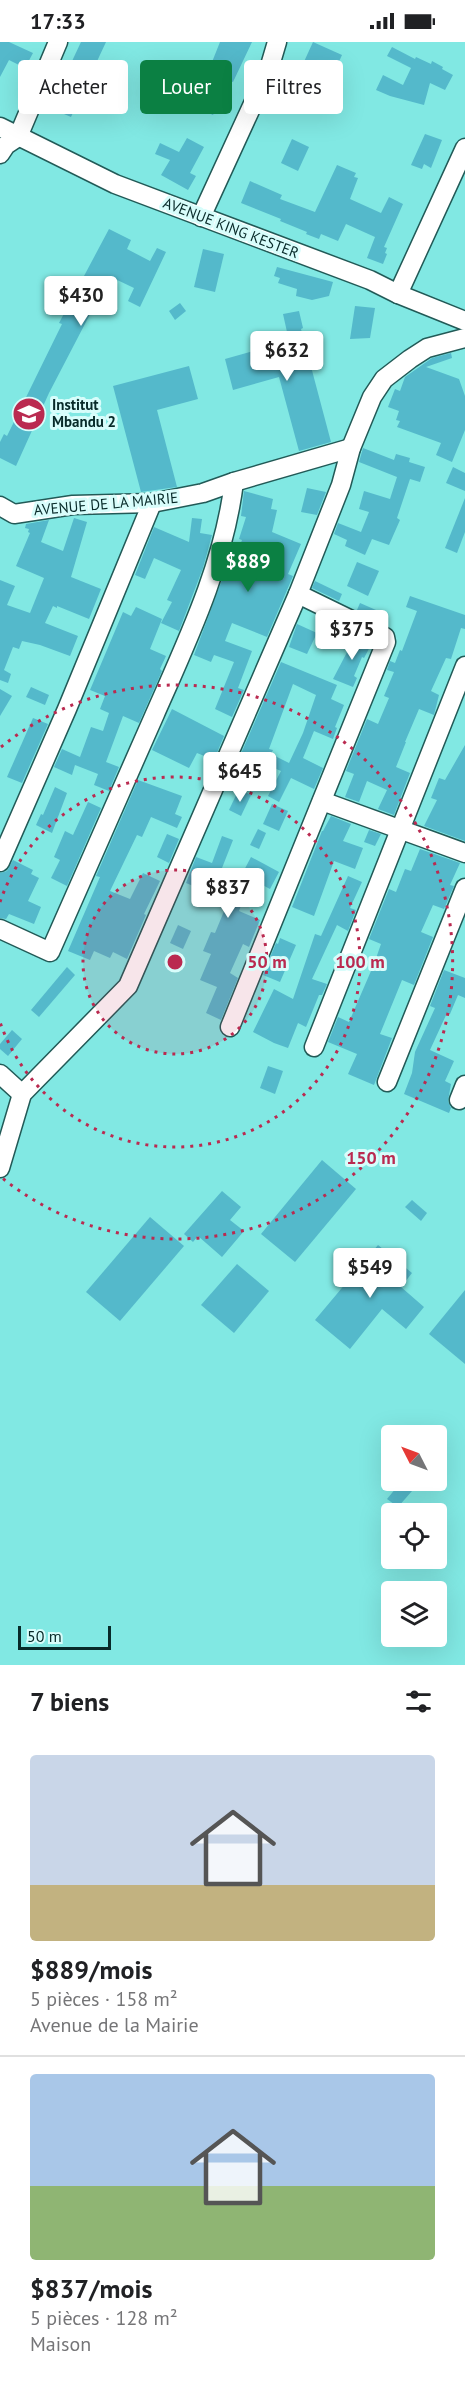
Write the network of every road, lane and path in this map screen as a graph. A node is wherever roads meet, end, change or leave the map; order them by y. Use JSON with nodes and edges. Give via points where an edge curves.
{"nodes":[{"id":1,"x":58,"y":42,"type":"edge"},
{"id":2,"x":277,"y":42,"type":"edge"},
{"id":3,"x":0,"y":127,"type":"edge"},
{"id":4,"x":18,"y":137,"type":"junction"},
{"id":5,"x":465,"y":148,"type":"edge"},
{"id":6,"x":0,"y":154,"type":"edge"},
{"id":7,"x":201,"y":217,"type":"junction"},
{"id":8,"x":398,"y":294,"type":"junction"},
{"id":9,"x":465,"y":321,"type":"edge"},
{"id":10,"x":465,"y":338,"type":"edge"},
{"id":11,"x":351,"y":448,"type":"junction"},
{"id":12,"x":234,"y":482,"type":"junction"},
{"id":13,"x":152,"y":503,"type":"junction"},
{"id":14,"x":0,"y":506,"type":"edge"},
{"id":15,"x":298,"y":594,"type":"junction"},
{"id":16,"x":465,"y":666,"type":"edge"},
{"id":17,"x":322,"y":801,"type":"junction"},
{"id":18,"x":401,"y":830,"type":"junction"},
{"id":19,"x":465,"y":853,"type":"edge"},
{"id":20,"x":0,"y":862,"type":"edge"},
{"id":21,"x":465,"y":888,"type":"edge"},
{"id":22,"x":0,"y":929,"type":"edge"},
{"id":23,"x":230,"y":1027,"type":"dead end"},
{"id":24,"x":314,"y":1047,"type":"dead end"},
{"id":25,"x":0,"y":1074,"type":"edge"},
{"id":26,"x":387,"y":1082,"type":"dead end"},
{"id":27,"x":22,"y":1094,"type":"junction"},
{"id":28,"x":0,"y":1168,"type":"edge"}],
"edges":[{"from":1,"to":4,"type":"street"},
{"from":2,"to":7,"type":"street","via":[[269,69]]},
{"from":3,"to":4,"type":"street","name":"AVENUE KING KESTER"},
{"from":4,"to":6,"type":"street"},
{"from":4,"to":7,"type":"street","name":"AVENUE KING KESTER","via":[[115,184]]},
{"from":5,"to":8,"type":"street"},
{"from":7,"to":8,"type":"street","name":"AVENUE KING KESTER"},
{"from":8,"to":9,"type":"street","name":"AVENUE KING KESTER"},
{"from":10,"to":11,"type":"street","via":[[427,348],[384,380],[372,397]]},
{"from":11,"to":12,"type":"street","name":"AVENUE DE LA MAIRIE"},
{"from":11,"to":15,"type":"street","via":[[341,485]]},
{"from":12,"to":13,"type":"street","name":"AVENUE DE LA MAIRIE","via":[[203,494]]},
{"from":12,"to":22,"type":"street","via":[[231,512],[212,576],[50,952]]},
{"from":13,"to":14,"type":"street","name":"AVENUE DE LA MAIRIE","via":[[73,506],[14,514]]},
{"from":13,"to":20,"type":"street"},
{"from":15,"to":17,"type":"street","via":[[386,637]]},
{"from":15,"to":27,"type":"street","via":[[128,986]]},
{"from":16,"to":18,"type":"street"},
{"from":17,"to":18,"type":"street"},
{"from":17,"to":23,"type":"street"},
{"from":18,"to":19,"type":"street"},
{"from":18,"to":24,"type":"street"},
{"from":21,"to":26,"type":"street"},
{"from":25,"to":27,"type":"street"},
{"from":27,"to":28,"type":"street"}]}
